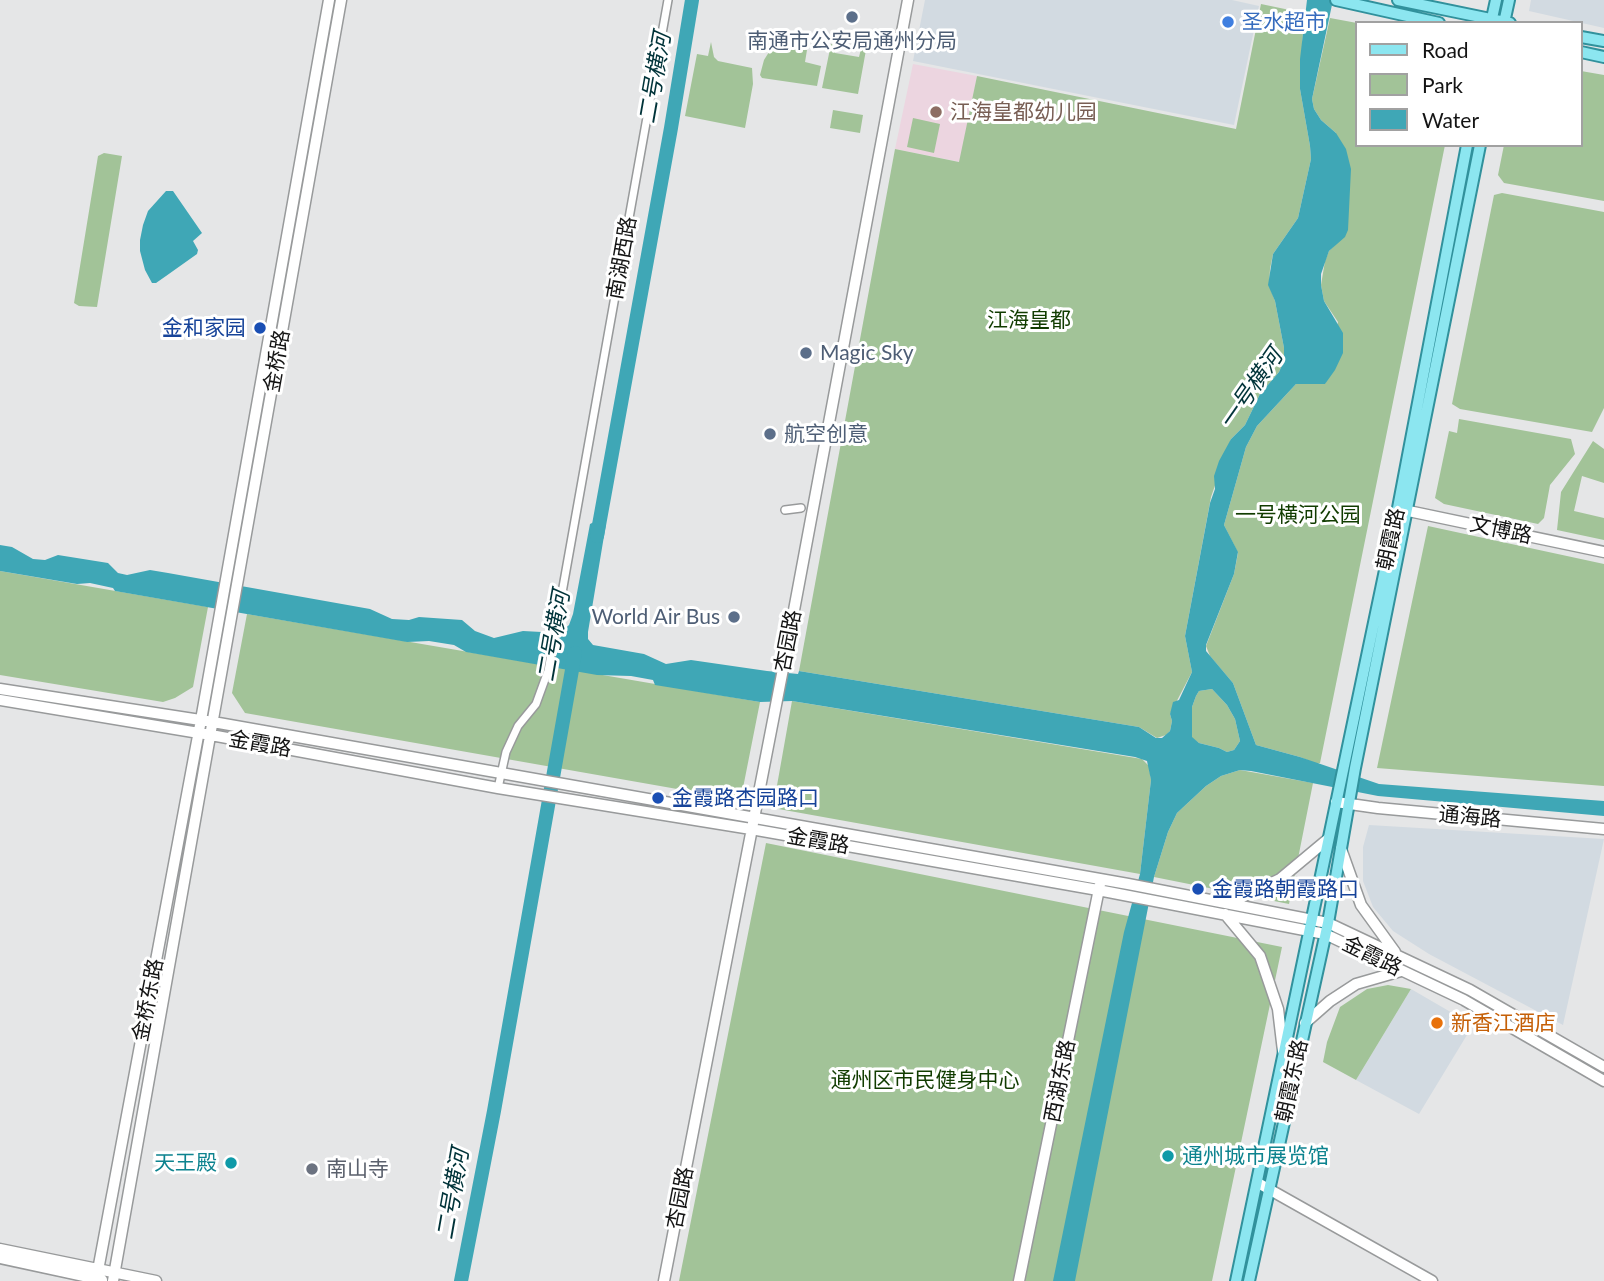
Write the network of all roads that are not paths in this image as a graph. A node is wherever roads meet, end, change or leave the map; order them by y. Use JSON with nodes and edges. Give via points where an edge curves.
{"nodes":[{"id":1,"x":329,"y":0,"type":"edge"},
{"id":2,"x":341,"y":0,"type":"edge"},
{"id":3,"x":668,"y":0,"type":"edge"},
{"id":4,"x":908,"y":0,"type":"edge"},
{"id":5,"x":1337,"y":0,"type":"edge"},
{"id":6,"x":1398,"y":0,"type":"edge"},
{"id":7,"x":1496,"y":0,"type":"edge"},
{"id":8,"x":1509,"y":0,"type":"edge"},
{"id":9,"x":1430,"y":21,"type":"edge"},
{"id":10,"x":1491,"y":21,"type":"edge"},
{"id":11,"x":1506,"y":21,"type":"edge"},
{"id":12,"x":1583,"y":37,"type":"edge"},
{"id":13,"x":1604,"y":41,"type":"edge"},
{"id":14,"x":1583,"y":52,"type":"edge"},
{"id":15,"x":1604,"y":57,"type":"edge"},
{"id":16,"x":1467,"y":147,"type":"edge"},
{"id":17,"x":1480,"y":147,"type":"edge"},
{"id":18,"x":801,"y":508,"type":"dead end"},
{"id":19,"x":1402,"y":509,"type":"junction"},
{"id":20,"x":785,"y":510,"type":"dead end"},
{"id":21,"x":1604,"y":552,"type":"edge"},
{"id":22,"x":0,"y":689,"type":"edge"},
{"id":23,"x":0,"y":700,"type":"edge"},
{"id":24,"x":201,"y":720,"type":"junction"},
{"id":25,"x":213,"y":722,"type":"junction"},
{"id":26,"x":198,"y":733,"type":"junction"},
{"id":27,"x":211,"y":734,"type":"junction"},
{"id":28,"x":501,"y":774,"type":"junction"},
{"id":29,"x":498,"y":788,"type":"junction"},
{"id":30,"x":1337,"y":797,"type":"junction"},
{"id":31,"x":1349,"y":800,"type":"junction"},
{"id":32,"x":754,"y":818,"type":"junction"},
{"id":33,"x":751,"y":829,"type":"junction"},
{"id":34,"x":1604,"y":829,"type":"edge"},
{"id":35,"x":1328,"y":839,"type":"junction"},
{"id":36,"x":1341,"y":849,"type":"junction"},
{"id":37,"x":1099,"y":885,"type":"junction"},
{"id":38,"x":1219,"y":902,"type":"junction"},
{"id":39,"x":1225,"y":914,"type":"junction"},
{"id":40,"x":1310,"y":925,"type":"junction"},
{"id":41,"x":1327,"y":928,"type":"junction"},
{"id":42,"x":1397,"y":956,"type":"junction"},
{"id":43,"x":1402,"y":971,"type":"junction"},
{"id":44,"x":1305,"y":1023,"type":"junction"},
{"id":45,"x":1283,"y":1055,"type":"junction"},
{"id":46,"x":1604,"y":1067,"type":"edge"},
{"id":47,"x":1604,"y":1080,"type":"edge"},
{"id":48,"x":1258,"y":1183,"type":"junction"},
{"id":49,"x":1269,"y":1189,"type":"junction"},
{"id":50,"x":0,"y":1249,"type":"edge"},
{"id":51,"x":0,"y":1258,"type":"edge"},
{"id":52,"x":104,"y":1278,"type":"edge"},
{"id":53,"x":156,"y":1281,"type":"edge"},
{"id":54,"x":664,"y":1281,"type":"edge"},
{"id":55,"x":1019,"y":1281,"type":"edge"},
{"id":56,"x":1236,"y":1281,"type":"edge"},
{"id":57,"x":1249,"y":1281,"type":"edge"},
{"id":58,"x":1432,"y":1281,"type":"edge"}],
"edges":[{"from":1,"to":24,"type":"street","name":"金桥路"},
{"from":2,"to":25,"type":"street","name":"金桥路"},
{"from":3,"to":28,"type":"street","name":"南湖西路","via":[[548,671],[536,704],[518,726],[506,752]]},
{"from":4,"to":32,"type":"street","name":"杏园路"},
{"from":5,"to":9,"type":"main road"},
{"from":6,"to":10,"type":"main road"},
{"from":7,"to":10,"type":"main road"},
{"from":8,"to":11,"type":"main road"},
{"from":12,"to":13,"type":"main road"},
{"from":14,"to":15,"type":"main road"},
{"from":16,"to":19,"type":"main road","name":"朝霞路"},
{"from":17,"to":19,"type":"main road","name":"朝霞路"},
{"from":18,"to":20,"type":"street"},
{"from":19,"to":21,"type":"street","name":"文博路"},
{"from":19,"to":30,"type":"main road","name":"朝霞路"},
{"from":19,"to":31,"type":"main road","name":"朝霞路"},
{"from":22,"to":24,"type":"street","name":"金霞路"},
{"from":23,"to":26,"type":"street","name":"金霞路"},
{"from":24,"to":25,"type":"street","name":"金霞路"},
{"from":24,"to":26,"type":"street","name":"金桥东路"},
{"from":25,"to":27,"type":"street","name":"金桥东路"},
{"from":25,"to":28,"type":"street","name":"金霞路"},
{"from":26,"to":27,"type":"street","name":"金霞路"},
{"from":26,"to":52,"type":"street","name":"金桥东路"},
{"from":27,"to":29,"type":"street","name":"金霞路"},
{"from":27,"to":52,"type":"street","name":"金桥东路"},
{"from":28,"to":29,"type":"street","name":"南湖西路"},
{"from":28,"to":32,"type":"street","name":"金霞路"},
{"from":29,"to":33,"type":"street","name":"金霞路"},
{"from":30,"to":31,"type":"street","name":"通海路"},
{"from":30,"to":35,"type":"main road","name":"朝霞路"},
{"from":31,"to":34,"type":"street","name":"通海路"},
{"from":31,"to":36,"type":"main road","name":"朝霞路"},
{"from":32,"to":33,"type":"street","name":"杏园路"},
{"from":32,"to":37,"type":"street","name":"金霞路"},
{"from":33,"to":37,"type":"street","name":"金霞路"},
{"from":33,"to":54,"type":"street","name":"杏园路"},
{"from":35,"to":38,"type":"street","via":[[1280,879],[1240,898]]},
{"from":35,"to":40,"type":"main road","name":"朝霞路"},
{"from":36,"to":41,"type":"main road","name":"朝霞路"},
{"from":36,"to":42,"type":"street","via":[[1361,905]]},
{"from":37,"to":38,"type":"street","name":"金霞路","via":[[1128,884]]},
{"from":37,"to":39,"type":"street","name":"金霞路","via":[[1120,894]]},
{"from":37,"to":55,"type":"street","name":"西湖东路"},
{"from":38,"to":40,"type":"street","name":"金霞路"},
{"from":39,"to":40,"type":"street","name":"金霞路"},
{"from":39,"to":45,"type":"street","via":[[1261,956],[1278,1009]]},
{"from":40,"to":41,"type":"street","name":"金霞路"},
{"from":40,"to":45,"type":"main road","name":"朝霞东路"},
{"from":41,"to":42,"type":"street","name":"金霞路"},
{"from":41,"to":43,"type":"street","name":"金霞路"},
{"from":41,"to":44,"type":"main road","name":"朝霞东路"},
{"from":42,"to":46,"type":"street","name":"金霞路","via":[[1492,1002]]},
{"from":43,"to":44,"type":"street","via":[[1356,984]]},
{"from":43,"to":47,"type":"street","name":"金霞路","via":[[1464,1000]]},
{"from":44,"to":49,"type":"main road","name":"朝霞东路"},
{"from":45,"to":48,"type":"main road","name":"朝霞东路"},
{"from":48,"to":49,"type":"street"},
{"from":48,"to":56,"type":"main road","name":"朝霞东路"},
{"from":49,"to":57,"type":"main road","name":"朝霞东路"},
{"from":49,"to":58,"type":"street"},
{"from":50,"to":52,"type":"street"},
{"from":51,"to":52,"type":"street"},
{"from":52,"to":53,"type":"street"}]}
